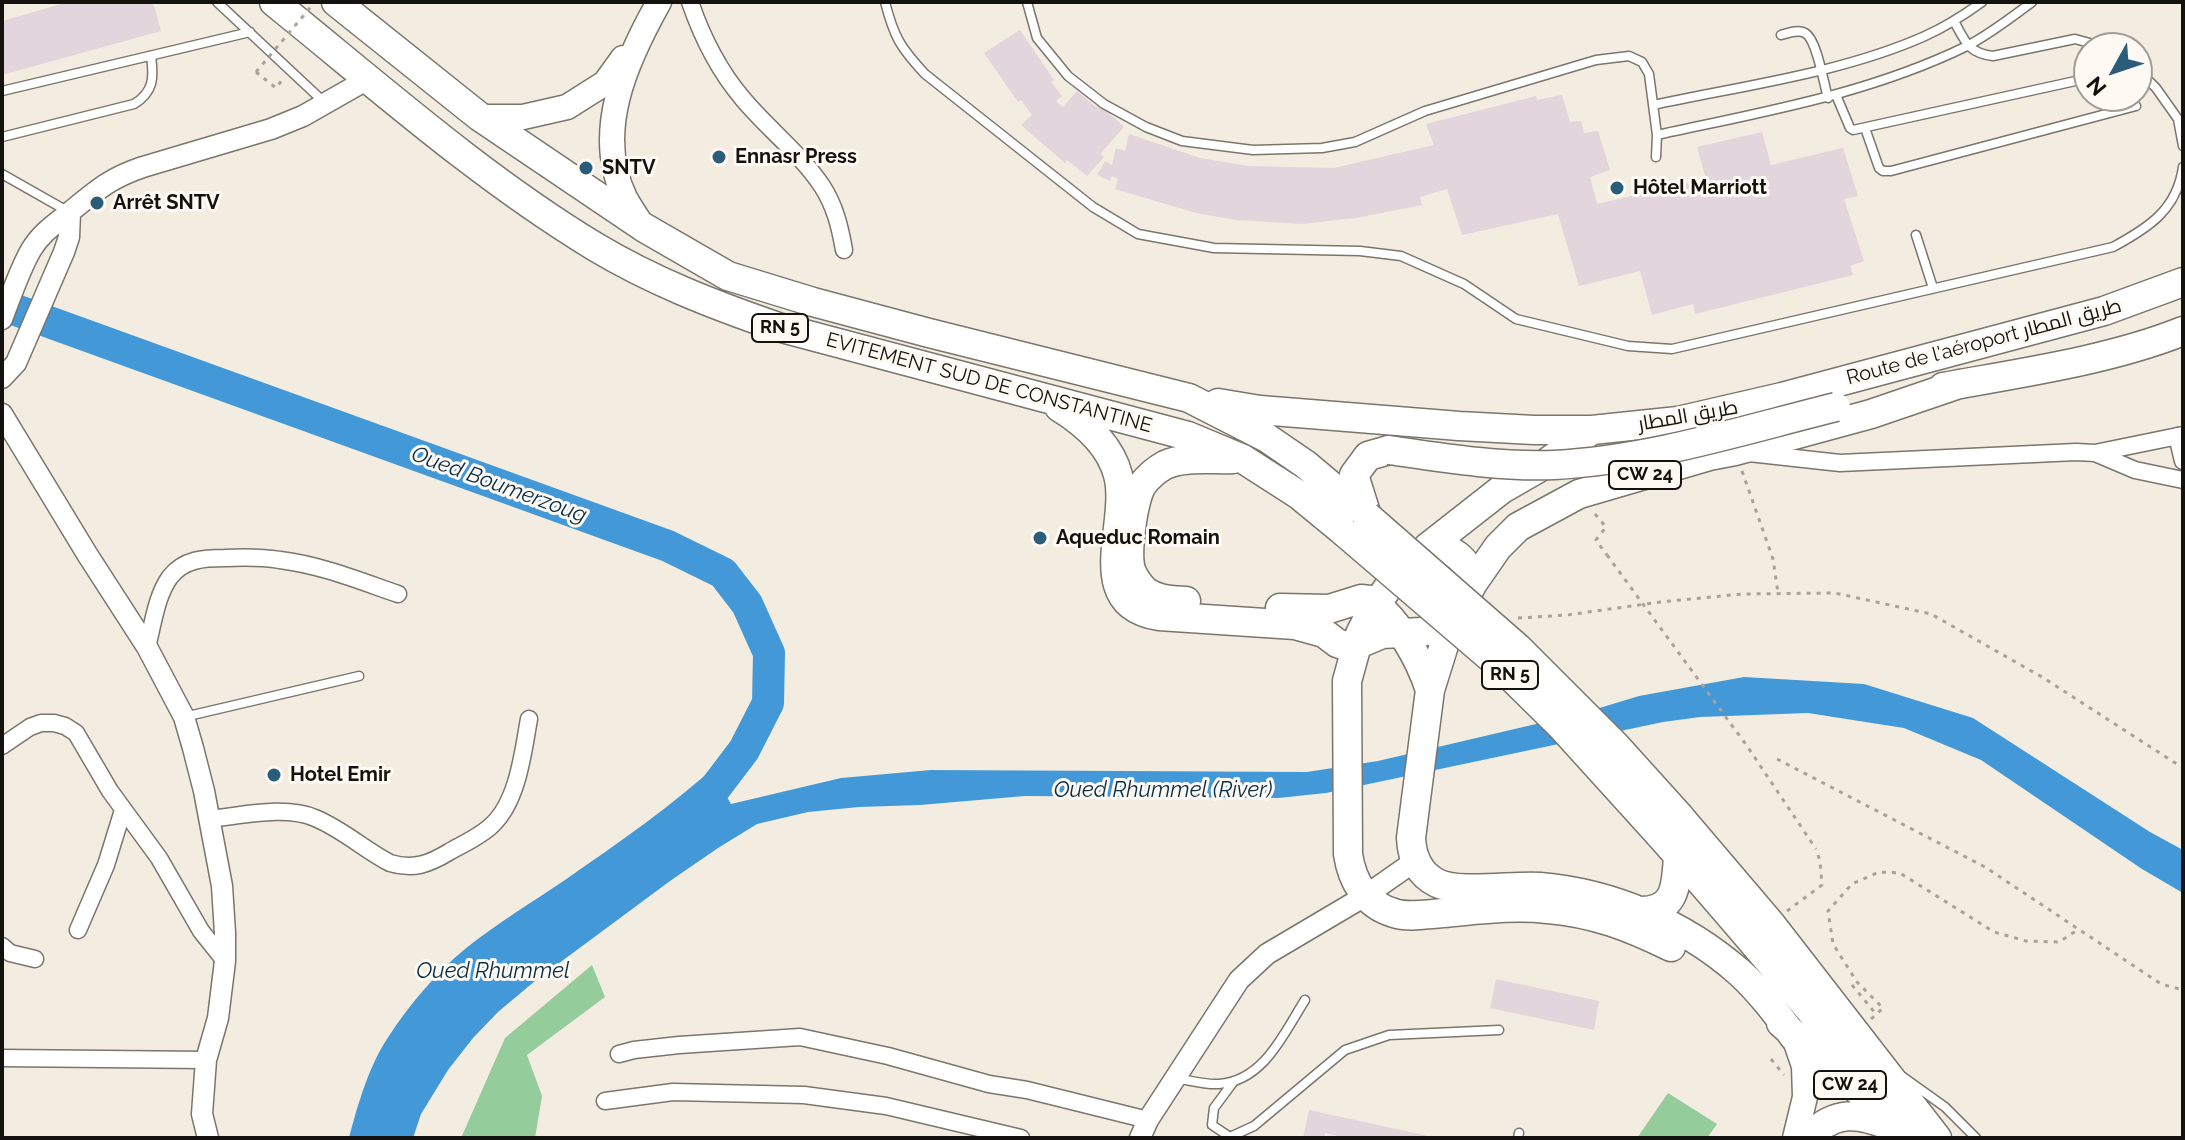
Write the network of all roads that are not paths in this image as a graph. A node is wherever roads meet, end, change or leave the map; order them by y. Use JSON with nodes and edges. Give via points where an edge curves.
{"nodes":[{"id":1,"x":217,"y":2,"type":"edge"},
{"id":2,"x":274,"y":2,"type":"edge"},
{"id":3,"x":336,"y":2,"type":"edge"},
{"id":4,"x":659,"y":2,"type":"edge"},
{"id":5,"x":690,"y":2,"type":"edge"},
{"id":6,"x":885,"y":2,"type":"edge"},
{"id":7,"x":1027,"y":2,"type":"edge"},
{"id":8,"x":1982,"y":2,"type":"edge"},
{"id":9,"x":2032,"y":2,"type":"edge"},
{"id":10,"x":1954,"y":21,"type":"junction"},
{"id":11,"x":643,"y":30,"type":"junction"},
{"id":12,"x":250,"y":32,"type":"junction"},
{"id":13,"x":1781,"y":35,"type":"dead end"},
{"id":14,"x":2073,"y":39,"type":"edge"},
{"id":15,"x":1968,"y":45,"type":"junction"},
{"id":16,"x":151,"y":56,"type":"junction"},
{"id":17,"x":1821,"y":70,"type":"junction"},
{"id":18,"x":368,"y":79,"type":"junction"},
{"id":19,"x":2073,"y":82,"type":"edge"},
{"id":20,"x":2153,"y":85,"type":"edge"},
{"id":21,"x":2,"y":91,"type":"edge"},
{"id":22,"x":1832,"y":97,"type":"junction"},
{"id":23,"x":326,"y":104,"type":"junction"},
{"id":24,"x":1653,"y":105,"type":"junction"},
{"id":25,"x":2113,"y":112,"type":"edge"},
{"id":26,"x":480,"y":117,"type":"junction"},
{"id":27,"x":1865,"y":128,"type":"junction"},
{"id":28,"x":1657,"y":135,"type":"junction"},
{"id":29,"x":2,"y":137,"type":"edge"},
{"id":30,"x":2183,"y":146,"type":"edge"},
{"id":31,"x":1656,"y":157,"type":"dead end"},
{"id":32,"x":2183,"y":167,"type":"edge"},
{"id":33,"x":2,"y":174,"type":"edge"},
{"id":34,"x":70,"y":213,"type":"junction"},
{"id":35,"x":643,"y":227,"type":"junction"},
{"id":36,"x":1916,"y":235,"type":"dead end"},
{"id":37,"x":844,"y":250,"type":"dead end"},
{"id":38,"x":2183,"y":282,"type":"edge"},
{"id":39,"x":1933,"y":288,"type":"junction"},
{"id":40,"x":2,"y":319,"type":"edge"},
{"id":41,"x":2183,"y":331,"type":"edge"},
{"id":42,"x":2,"y":378,"type":"edge"},
{"id":43,"x":1959,"y":384,"type":"junction"},
{"id":44,"x":1041,"y":397,"type":"junction"},
{"id":45,"x":1782,"y":397,"type":"joint"},
{"id":46,"x":1189,"y":398,"type":"junction"},
{"id":47,"x":2,"y":414,"type":"edge"},
{"id":48,"x":1592,"y":430,"type":"junction"},
{"id":49,"x":2180,"y":435,"type":"edge"},
{"id":50,"x":1735,"y":451,"type":"junction"},
{"id":51,"x":2095,"y":453,"type":"junction"},
{"id":52,"x":1243,"y":459,"type":"junction"},
{"id":53,"x":2183,"y":461,"type":"edge"},
{"id":54,"x":2183,"y":480,"type":"edge"},
{"id":55,"x":1355,"y":524,"type":"junction"},
{"id":56,"x":1428,"y":547,"type":"junction"},
{"id":57,"x":1473,"y":583,"type":"junction"},
{"id":58,"x":398,"y":594,"type":"dead end"},
{"id":59,"x":1376,"y":604,"type":"junction"},
{"id":60,"x":1450,"y":626,"type":"junction"},
{"id":61,"x":1401,"y":633,"type":"junction"},
{"id":62,"x":1356,"y":645,"type":"junction"},
{"id":63,"x":147,"y":647,"type":"junction"},
{"id":64,"x":359,"y":676,"type":"dead end"},
{"id":65,"x":1430,"y":690,"type":"junction"},
{"id":66,"x":184,"y":717,"type":"junction"},
{"id":67,"x":529,"y":719,"type":"dead end"},
{"id":68,"x":2,"y":746,"type":"edge"},
{"id":69,"x":123,"y":810,"type":"junction"},
{"id":70,"x":209,"y":819,"type":"junction"},
{"id":71,"x":1669,"y":825,"type":"junction"},
{"id":72,"x":1413,"y":850,"type":"junction"},
{"id":73,"x":1678,"y":856,"type":"junction"},
{"id":74,"x":1365,"y":896,"type":"junction"},
{"id":75,"x":1641,"y":911,"type":"junction"},
{"id":76,"x":78,"y":930,"type":"dead end"},
{"id":77,"x":2,"y":946,"type":"edge"},
{"id":78,"x":35,"y":959,"type":"dead end"},
{"id":79,"x":225,"y":961,"type":"junction"},
{"id":80,"x":1305,"y":1000,"type":"dead end"},
{"id":81,"x":1499,"y":1030,"type":"dead end"},
{"id":82,"x":1794,"y":1037,"type":"junction"},
{"id":83,"x":619,"y":1054,"type":"dead end"},
{"id":84,"x":2,"y":1058,"type":"edge"},
{"id":85,"x":206,"y":1060,"type":"junction"},
{"id":86,"x":1876,"y":1060,"type":"junction"},
{"id":87,"x":1174,"y":1077,"type":"junction"},
{"id":88,"x":1234,"y":1081,"type":"junction"},
{"id":89,"x":605,"y":1101,"type":"dead end"},
{"id":90,"x":1144,"y":1129,"type":"edge"},
{"id":91,"x":1909,"y":1135,"type":"edge"},
{"id":92,"x":208,"y":1138,"type":"edge"},
{"id":93,"x":1021,"y":1138,"type":"edge"},
{"id":94,"x":1795,"y":1138,"type":"edge"},
{"id":95,"x":1807,"y":1138,"type":"edge"},
{"id":96,"x":1937,"y":1138,"type":"edge"},
{"id":97,"x":1976,"y":1138,"type":"edge"}],
"edges":[{"from":1,"to":12,"type":"lane"},
{"from":2,"to":18,"type":"highway","name":"EVITEMENT SUD DE CONSTANTINE","number":"RN 5"},
{"from":3,"to":26,"type":"highway","name":"EVITEMENT SUD DE CONSTANTINE","number":"RN 5"},
{"from":4,"to":11,"type":"main road"},
{"from":5,"to":37,"type":"street","via":[[728,80],[822,186]]},
{"from":6,"to":39,"type":"lane","via":[[903,51],[925,74],[1093,207],[1138,234],[1214,248],[1401,256],[1464,284],[1516,319],[1628,346],[1672,349]]},
{"from":7,"to":24,"type":"lane","via":[[1037,38],[1068,76],[1104,104],[1182,141],[1253,150],[1355,142],[1425,111],[1596,60],[1629,56],[1642,62],[1649,74]]},
{"from":8,"to":10,"type":"lane"},
{"from":9,"to":15,"type":"lane"},
{"from":10,"to":15,"type":"lane"},
{"from":10,"to":17,"type":"lane","via":[[1886,52]]},
{"from":11,"to":26,"type":"main road","via":[[605,83],[567,107],[523,117]]},
{"from":11,"to":35,"type":"main road","via":[[614,107],[611,138],[625,197]]},
{"from":12,"to":16,"type":"lane"},
{"from":12,"to":23,"type":"lane"},
{"from":13,"to":17,"type":"lane","via":[[1808,35]]},
{"from":14,"to":15,"type":"lane","via":[[1993,56]]},
{"from":15,"to":22,"type":"lane"},
{"from":16,"to":21,"type":"lane"},
{"from":16,"to":29,"type":"lane","via":[[153,82],[134,104]]},
{"from":17,"to":22,"type":"lane"},
{"from":17,"to":24,"type":"lane"},
{"from":18,"to":23,"type":"street"},
{"from":18,"to":44,"type":"highway","name":"EVITEMENT SUD DE CONSTANTINE","number":"RN 5","via":[[512,193],[642,272],[778,327]]},
{"from":19,"to":27,"type":"lane"},
{"from":20,"to":30,"type":"lane","via":[[2178,119]]},
{"from":22,"to":27,"type":"lane","via":[[1850,128]]},
{"from":22,"to":28,"type":"lane"},
{"from":23,"to":34,"type":"street","via":[[271,129],[123,174]]},
{"from":24,"to":28,"type":"lane"},
{"from":25,"to":27,"type":"lane","via":[[1891,171],[1879,168]]},
{"from":26,"to":35,"type":"highway","name":"EVITEMENT SUD DE CONSTANTINE","number":"RN 5"},
{"from":28,"to":31,"type":"lane"},
{"from":32,"to":39,"type":"lane","via":[[2168,208],[2143,231],[2113,247]]},
{"from":33,"to":34,"type":"lane"},
{"from":34,"to":40,"type":"street","via":[[49,227],[31,251]]},
{"from":34,"to":42,"type":"street","via":[[69,237],[58,266],[16,363]]},
{"from":35,"to":46,"type":"highway","name":"EVITEMENT SUD DE CONSTANTINE","number":"RN 5","via":[[728,276]]},
{"from":36,"to":39,"type":"lane"},
{"from":38,"to":45,"type":"highway","name":"Route de l'aéroport طريق المطار","via":[[2104,311]]},
{"from":41,"to":43,"type":"highway","name":"Route de l'aéroport طريق المطار","number":"CW 24","via":[[2098,357]]},
{"from":43,"to":50,"type":"highway","number":"CW 24"},
{"from":43,"to":55,"type":"highway","name":"Route de l'aéroport طريق المطار","number":"CW 24","bridge":true,"via":[[1836,407],[1667,450],[1554,465],[1474,462],[1389,450],[1368,456],[1354,475]]},
{"from":44,"to":52,"type":"highway","name":"EVITEMENT SUD DE CONSTANTINE","number":"RN 5","via":[[1188,436]]},
{"from":44,"to":62,"type":"highway","via":[[1083,423],[1114,462],[1121,495],[1115,571],[1117,585],[1133,607],[1159,616],[1295,625]]},
{"from":45,"to":48,"type":"highway","name":"طريق المطار","via":[[1678,421]]},
{"from":46,"to":48,"type":"highway","name":"طريق المطار","via":[[1260,410],[1398,421]]},
{"from":46,"to":55,"type":"highway","name":"EVITEMENT SUD DE CONSTANTINE","number":"RN 5","via":[[1305,464]]},
{"from":47,"to":63,"type":"street"},
{"from":48,"to":56,"type":"highway","via":[[1502,489]]},
{"from":49,"to":51,"type":"street"},
{"from":49,"to":53,"type":"street"},
{"from":50,"to":51,"type":"street","via":[[1840,463]]},
{"from":50,"to":57,"type":"highway","number":"CW 24","via":[[1579,494],[1518,527]]},
{"from":51,"to":54,"type":"street","via":[[2135,470]]},
{"from":52,"to":55,"type":"highway","name":"EVITEMENT SUD DE CONSTANTINE","number":"RN 5"},
{"from":52,"to":59,"type":"highway","via":[[1177,461],[1148,478],[1137,497],[1129,555],[1130,568],[1145,590],[1169,600],[1307,610],[1365,598]]},
{"from":55,"to":71,"type":"highway","number":"RN 5","bridge":true},
{"from":56,"to":57,"type":"highway","via":[[1459,556]]},
{"from":56,"to":59,"type":"highway"},
{"from":57,"to":60,"type":"highway","number":"CW 24"},
{"from":58,"to":63,"type":"street","via":[[300,563],[203,558],[179,568],[163,588]]},
{"from":59,"to":61,"type":"highway"},
{"from":59,"to":62,"type":"highway"},
{"from":60,"to":61,"type":"highway"},
{"from":60,"to":65,"type":"highway","number":"CW 24"},
{"from":61,"to":62,"type":"highway","via":[[1373,636]]},
{"from":61,"to":65,"type":"highway"},
{"from":62,"to":74,"type":"highway","via":[[1346,698],[1348,854]]},
{"from":63,"to":66,"type":"street"},
{"from":64,"to":66,"type":"lane"},
{"from":65,"to":72,"type":"highway","number":"CW 24"},
{"from":66,"to":70,"type":"street"},
{"from":67,"to":70,"type":"street","via":[[507,806],[492,826],[424,865],[390,863],[303,814]]},
{"from":68,"to":69,"type":"street","via":[[41,723],[65,726],[83,743]]},
{"from":69,"to":76,"type":"street"},
{"from":69,"to":79,"type":"street"},
{"from":70,"to":79,"type":"street","via":[[222,886]]},
{"from":71,"to":73,"type":"highway","number":"RN 5"},
{"from":71,"to":86,"type":"highway","number":"RN 5","via":[[1771,924]]},
{"from":72,"to":74,"type":"street"},
{"from":72,"to":75,"type":"highway","via":[[1425,875],[1439,884],[1573,891]]},
{"from":73,"to":75,"type":"highway","via":[[1670,900],[1655,910]]},
{"from":73,"to":91,"type":"highway","number":"RN 5","via":[[1756,942]]},
{"from":74,"to":82,"type":"highway","number":"CW 24","via":[[1401,915],[1532,908],[1612,921],[1709,968]]},
{"from":74,"to":87,"type":"street","via":[[1267,954],[1239,980]]},
{"from":75,"to":82,"type":"highway","via":[[1705,946],[1739,972]]},
{"from":77,"to":78,"type":"street"},
{"from":79,"to":85,"type":"street"},
{"from":80,"to":88,"type":"lane","via":[[1260,1066]]},
{"from":81,"to":88,"type":"lane","via":[[1389,1035],[1345,1050],[1254,1126],[1230,1137],[1212,1125],[1214,1108]]},
{"from":82,"to":91,"type":"highway","number":"CW 24"},
{"from":82,"to":94,"type":"main road","number":"CW 24","via":[[1804,1066],[1805,1097]]},
{"from":83,"to":90,"type":"street","via":[[800,1037],[1027,1090]]},
{"from":84,"to":85,"type":"street"},
{"from":85,"to":92,"type":"street","via":[[202,1114]]},
{"from":86,"to":96,"type":"highway","number":"RN 5"},
{"from":86,"to":97,"type":"lane","via":[[1920,1087]]},
{"from":87,"to":88,"type":"lane","via":[[1205,1084]]},
{"from":87,"to":90,"type":"street"},
{"from":89,"to":93,"type":"street","via":[[673,1092],[804,1095],[886,1106]]},
{"from":91,"to":95,"type":"highway","via":[[1876,1120],[1846,1116],[1831,1119]]}]}
